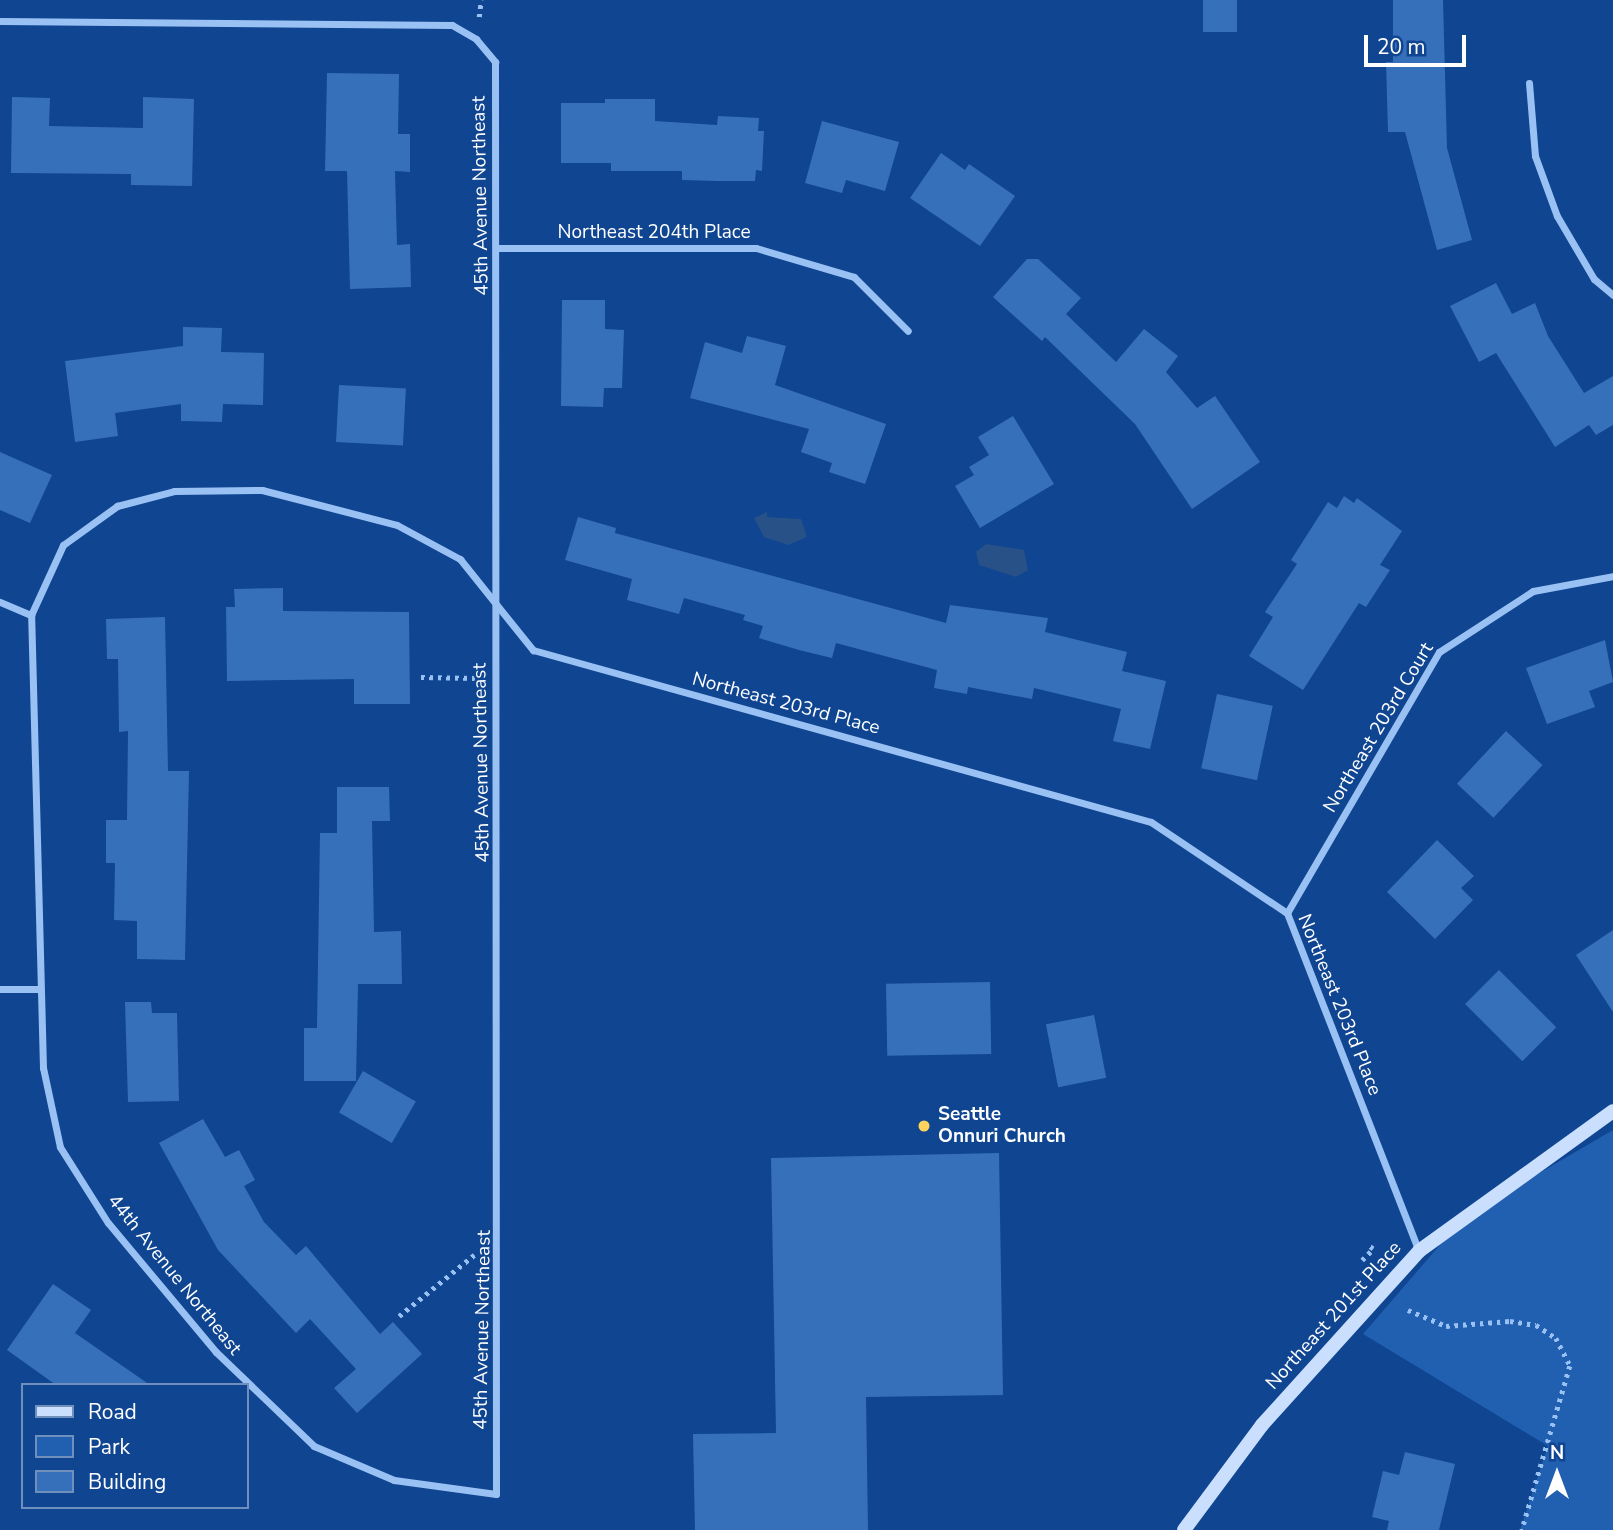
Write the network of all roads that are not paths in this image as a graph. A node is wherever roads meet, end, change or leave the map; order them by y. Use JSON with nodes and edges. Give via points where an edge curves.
{"nodes":[{"id":1,"x":0,"y":21,"type":"edge"},
{"id":2,"x":1529,"y":83,"type":"dead end"},
{"id":3,"x":499,"y":248,"type":"junction"},
{"id":4,"x":1613,"y":295,"type":"edge"},
{"id":5,"x":908,"y":331,"type":"dead end"},
{"id":6,"x":1613,"y":576,"type":"edge"},
{"id":7,"x":0,"y":602,"type":"edge"},
{"id":8,"x":496,"y":602,"type":"junction"},
{"id":9,"x":31,"y":615,"type":"junction"},
{"id":10,"x":1287,"y":913,"type":"junction"},
{"id":11,"x":0,"y":989,"type":"edge"},
{"id":12,"x":39,"y":989,"type":"junction"},
{"id":13,"x":1613,"y":1111,"type":"edge"},
{"id":14,"x":1419,"y":1251,"type":"junction"},
{"id":15,"x":245,"y":1383,"type":"edge"},
{"id":16,"x":248,"y":1386,"type":"edge"},
{"id":17,"x":496,"y":1494,"type":"joint"},
{"id":18,"x":1184,"y":1530,"type":"edge"}],
"edges":[{"from":1,"to":3,"type":"street","name":"45th Avenue Northeast","via":[[452,25],[476,39],[495,62]]},
{"from":2,"to":4,"type":"street","via":[[1535,156],[1557,216],[1594,279]]},
{"from":3,"to":5,"type":"street","name":"Northeast 204th Place","via":[[757,248],[854,277]]},
{"from":3,"to":8,"type":"street","name":"45th Avenue Northeast"},
{"from":6,"to":10,"type":"street","name":"Northeast 203rd Court","via":[[1533,591],[1438,652]]},
{"from":7,"to":9,"type":"street"},
{"from":8,"to":9,"type":"street","name":"Northeast 203rd Place","via":[[460,559],[397,525],[262,490],[174,491],[117,506],[63,545]]},
{"from":8,"to":10,"type":"street","name":"Northeast 203rd Place","via":[[533,650],[1151,822]]},
{"from":8,"to":17,"type":"street","name":"45th Avenue Northeast","via":[[500,1237]]},
{"from":9,"to":12,"type":"street","name":"44th Avenue Northeast"},
{"from":10,"to":14,"type":"street","name":"Northeast 203rd Place"},
{"from":11,"to":12,"type":"street"},
{"from":12,"to":15,"type":"street","name":"44th Avenue Northeast","via":[[43,1068],[60,1147],[108,1223]]},
{"from":13,"to":14,"type":"street","name":"Northeast 201st Place"},
{"from":14,"to":18,"type":"street","name":"Northeast 201st Place","via":[[1262,1425]]},
{"from":16,"to":17,"type":"street","name":"44th Avenue Northeast","via":[[314,1446],[394,1480]]}]}
